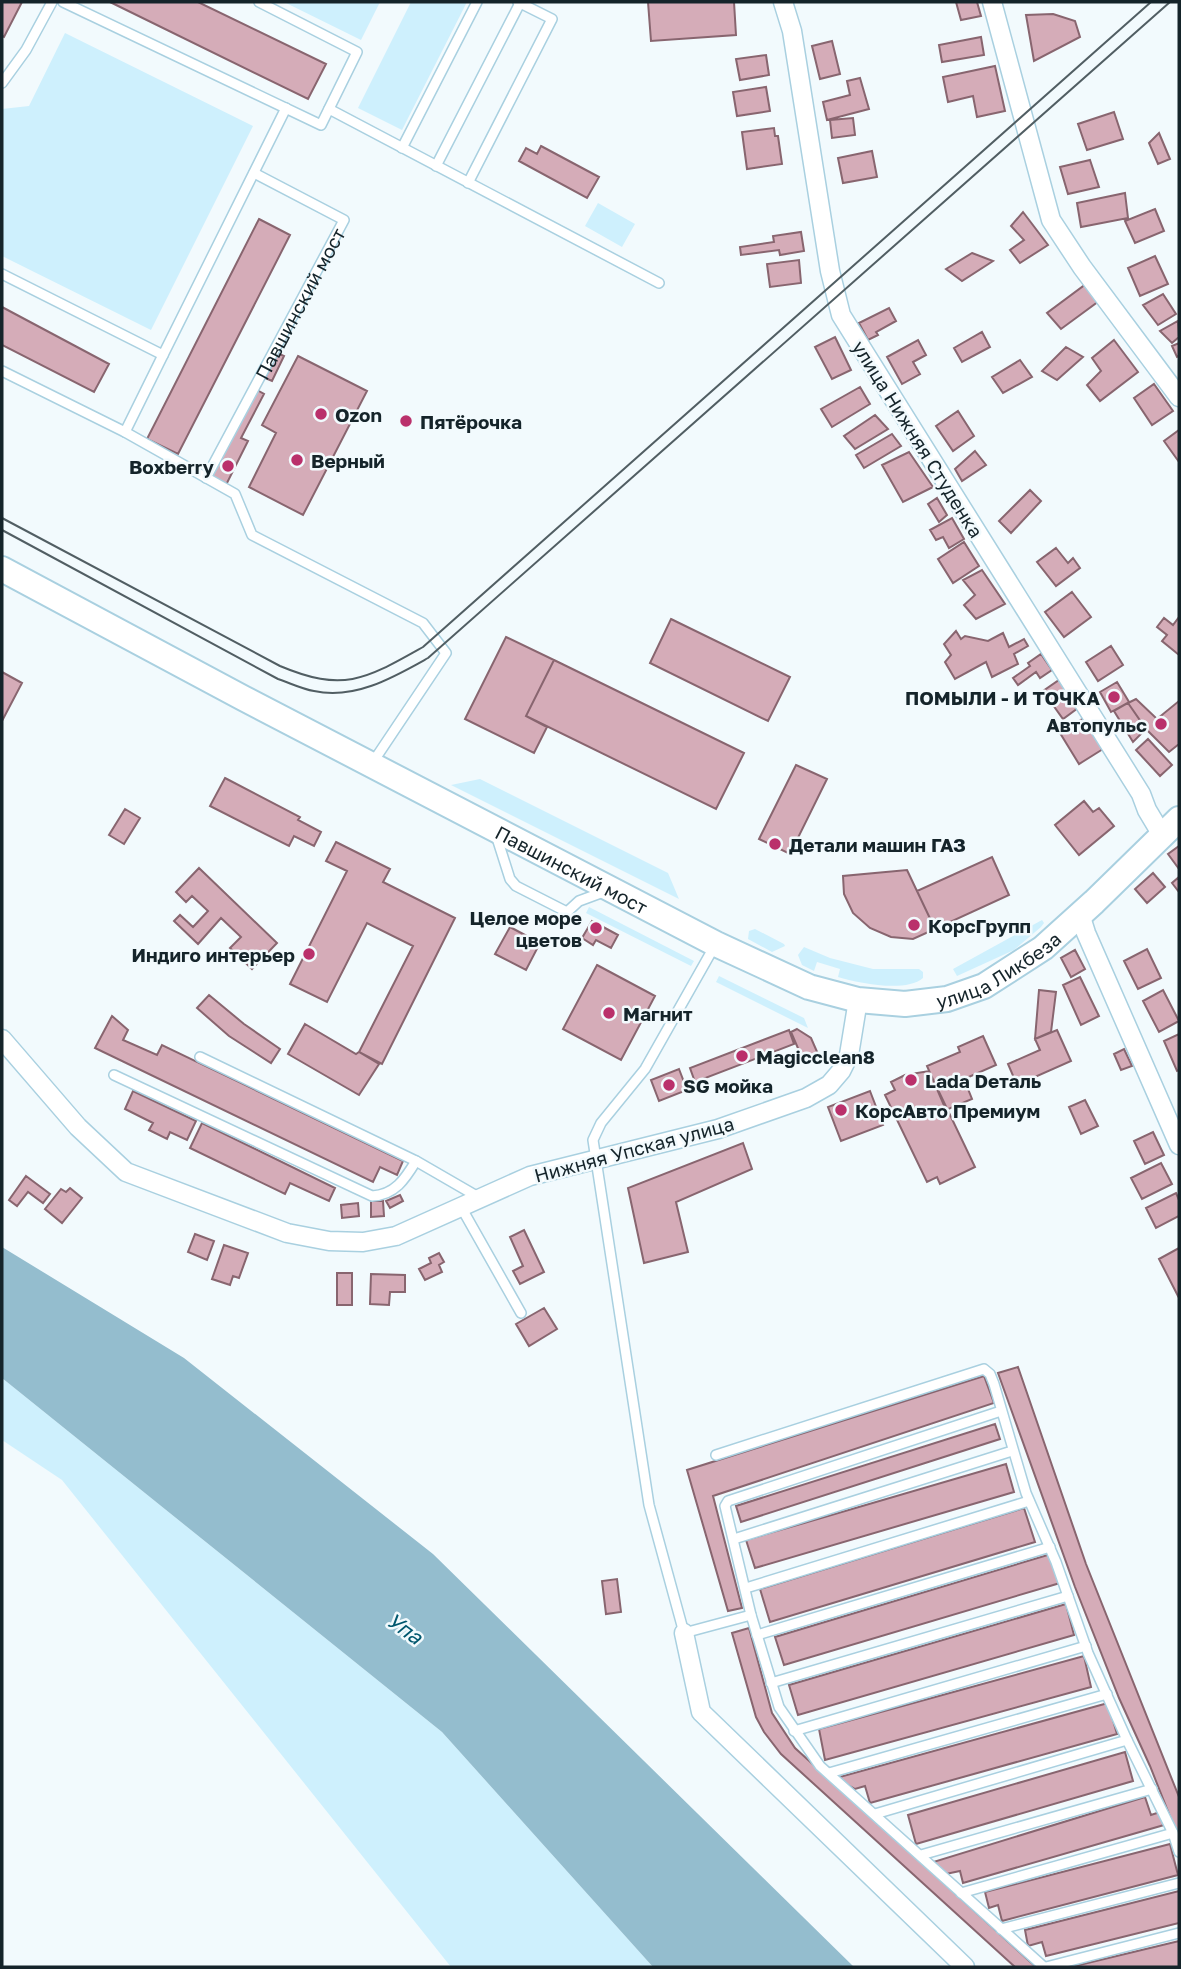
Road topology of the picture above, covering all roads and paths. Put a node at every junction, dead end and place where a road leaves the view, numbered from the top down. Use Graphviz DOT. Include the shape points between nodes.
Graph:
graph roads {
  1 [pos="52,2"];
  2 [pos="63,2"];
  3 [pos="259,2"];
  4 [pos="477,2"];
  5 [pos="519,2"];
  6 [pos="783,2"];
  7 [pos="992,2"];
  8 [pos="2,83"];
  9 [pos="286,108"];
  10 [pos="329,110"];
  11 [pos="402,148"];
  12 [pos="436,166"];
  13 [pos="254,173"];
  14 [pos="468,183"];
  15 [pos="2,274"];
  16 [pos="659,283"];
  17 [pos="163,355"];
  18 [pos="2,371"];
  19 [pos="1179,397"];
  20 [pos="125,432"];
  21 [pos="206,478"];
  22 [pos="2,569"];
  23 [pos="372,764"];
  24 [pos="1171,827"];
  25 [pos="495,830"];
  26 [pos="611,890"];
  27 [pos="1080,914"];
  28 [pos="716,944"];
  29 [pos="774,972"];
  30 [pos="858,1000"];
  31 [pos="2,1039"];
  32 [pos="200,1057"];
  33 [pos="114,1075"];
  34 [pos="1179,1144"];
  35 [pos="595,1159"];
  36 [pos="416,1161"];
  37 [pos="481,1199"];
  38 [pos="461,1208"];
  39 [pos="521,1313"];
  40 [pos="1001,1411"];
  41 [pos="1012,1451"];
  42 [pos="716,1455"];
  43 [pos="1029,1501"];
  44 [pos="734,1539"];
  45 [pos="1051,1547"];
  46 [pos="746,1588"];
  47 [pos="1068,1595"];
  48 [pos="751,1615"];
  49 [pos="684,1633"];
  50 [pos="757,1635"];
  51 [pos="1086,1646"];
  52 [pos="771,1683"];
  53 [pos="1107,1694"];
  54 [pos="794,1731"];
  55 [pos="1127,1740"];
  56 [pos="829,1773"];
  57 [pos="1152,1789"];
  58 [pos="875,1814"];
  59 [pos="1173,1833"];
  60 [pos="1179,1852"];
  61 [pos="921,1855"];
  62 [pos="1179,1883"];
  63 [pos="961,1893"];
  64 [pos="1001,1930"];
  65 [pos="1179,1933"];
  66 [pos="965,1967"];
  67 [pos="1045,1967"];
  1 -- 8 [label="lane"];
  2 -- 9 [label="lane"];
  3 -- 10 [label="lane" via="357,52"];
  4 -- 11 [label="lane"];
  5 -- 12 [label="lane"];
  5 -- 14 [label="lane" via="552,19"];
  6 -- 24 [label="street, улица Нижняя Cтуденкa" via="792,31 841,316 1147,810"];
  7 -- 19 [label="street" via="1051,220"];
  9 -- 10 [label="lane" via="321,125"];
  9 -- 13 [label="lane"];
  10 -- 11 [label="lane"];
  11 -- 12 [label="lane"];
  12 -- 14 [label="lane"];
  13 -- 17 [label="lane"];
  13 -- 21 [label="lane, Павшинский мост" via="344,220"];
  14 -- 16 [label="lane"];
  15 -- 17 [label="lane"];
  17 -- 20 [label="lane"];
  18 -- 20 [label="lane"];
  20 -- 21 [label="lane"];
  21 -- 23 [label="lane" via="235,494 252,535 423,623 446,653"];
  22 -- 23 [label="main road, Павшинский мост"];
  23 -- 25 [label="main road, Павшинский мост"];
  24 -- 27 [label="main road, улица Ликбеза"];
  25 -- 26 [label="main road, Павшинский мост"];
  25 -- 26 [label="lane" via="507,872 516,886 567,912 579,901"];
  26 -- 28 [label="main road, Павшинский мост"];
  27 -- 30 [label="main road, улица Ликбеза" via="1043,948 985,986 947,999 905,1004"];
  27 -- 34 [label="street"];
  28 -- 29 [label="main road, Павшинский мост"];
  28 -- 35 [label="lane" via="645,1069 601,1122 593,1140"];
  29 -- 30 [label="main road, улица Ликбеза"];
  30 -- 35 [label="street, Нижняя Упская улица" via="849,1055 829,1085 806,1098 718,1129"];
  31 -- 38 [label="street, Нижняя Упская улица" via="78,1127 126,1171 276,1229 329,1241 363,1242 396,1236"];
  32 -- 36 [label="lane"];
  33 -- 36 [label="lane" via="372,1196 401,1184"];
  35 -- 37 [label="street, Нижняя Упская улица" via="530,1176"];
  35 -- 49 [label="lane" via="649,1505"];
  36 -- 37 [label="lane"];
  37 -- 38 [label="street, Нижняя Упская улица"];
  38 -- 39 [label="lane"];
  40 -- 41 [label="lane"];
  40 -- 42 [label="lane" via="990,1374 984,1369"];
  40 -- 44 [label="lane" via="728,1501 725,1506"];
  41 -- 43 [label="lane"];
  41 -- 44 [label="lane"];
  43 -- 45 [label="lane"];
  43 -- 46 [label="lane"];
  44 -- 46 [label="lane"];
  45 -- 47 [label="lane"];
  45 -- 50 [label="lane"];
  46 -- 48 [label="lane"];
  47 -- 51 [label="lane"];
  47 -- 52 [label="lane"];
  48 -- 49 [label="lane"];
  48 -- 50 [label="lane"];
  49 -- 66 [label="street" via="701,1713"];
  50 -- 52 [label="lane"];
  51 -- 53 [label="lane"];
  51 -- 54 [label="lane"];
  52 -- 54 [label="lane"];
  53 -- 55 [label="lane"];
  53 -- 56 [label="lane"];
  54 -- 56 [label="lane"];
  55 -- 57 [label="lane"];
  55 -- 58 [label="lane"];
  56 -- 58 [label="lane"];
  57 -- 59 [label="lane"];
  57 -- 61 [label="lane"];
  58 -- 61 [label="lane"];
  59 -- 60 [label="lane"];
  59 -- 63 [label="lane"];
  61 -- 63 [label="lane"];
  62 -- 64 [label="lane"];
  63 -- 64 [label="lane"];
  64 -- 67 [label="lane"];
  65 -- 67 [label="lane"];
}
